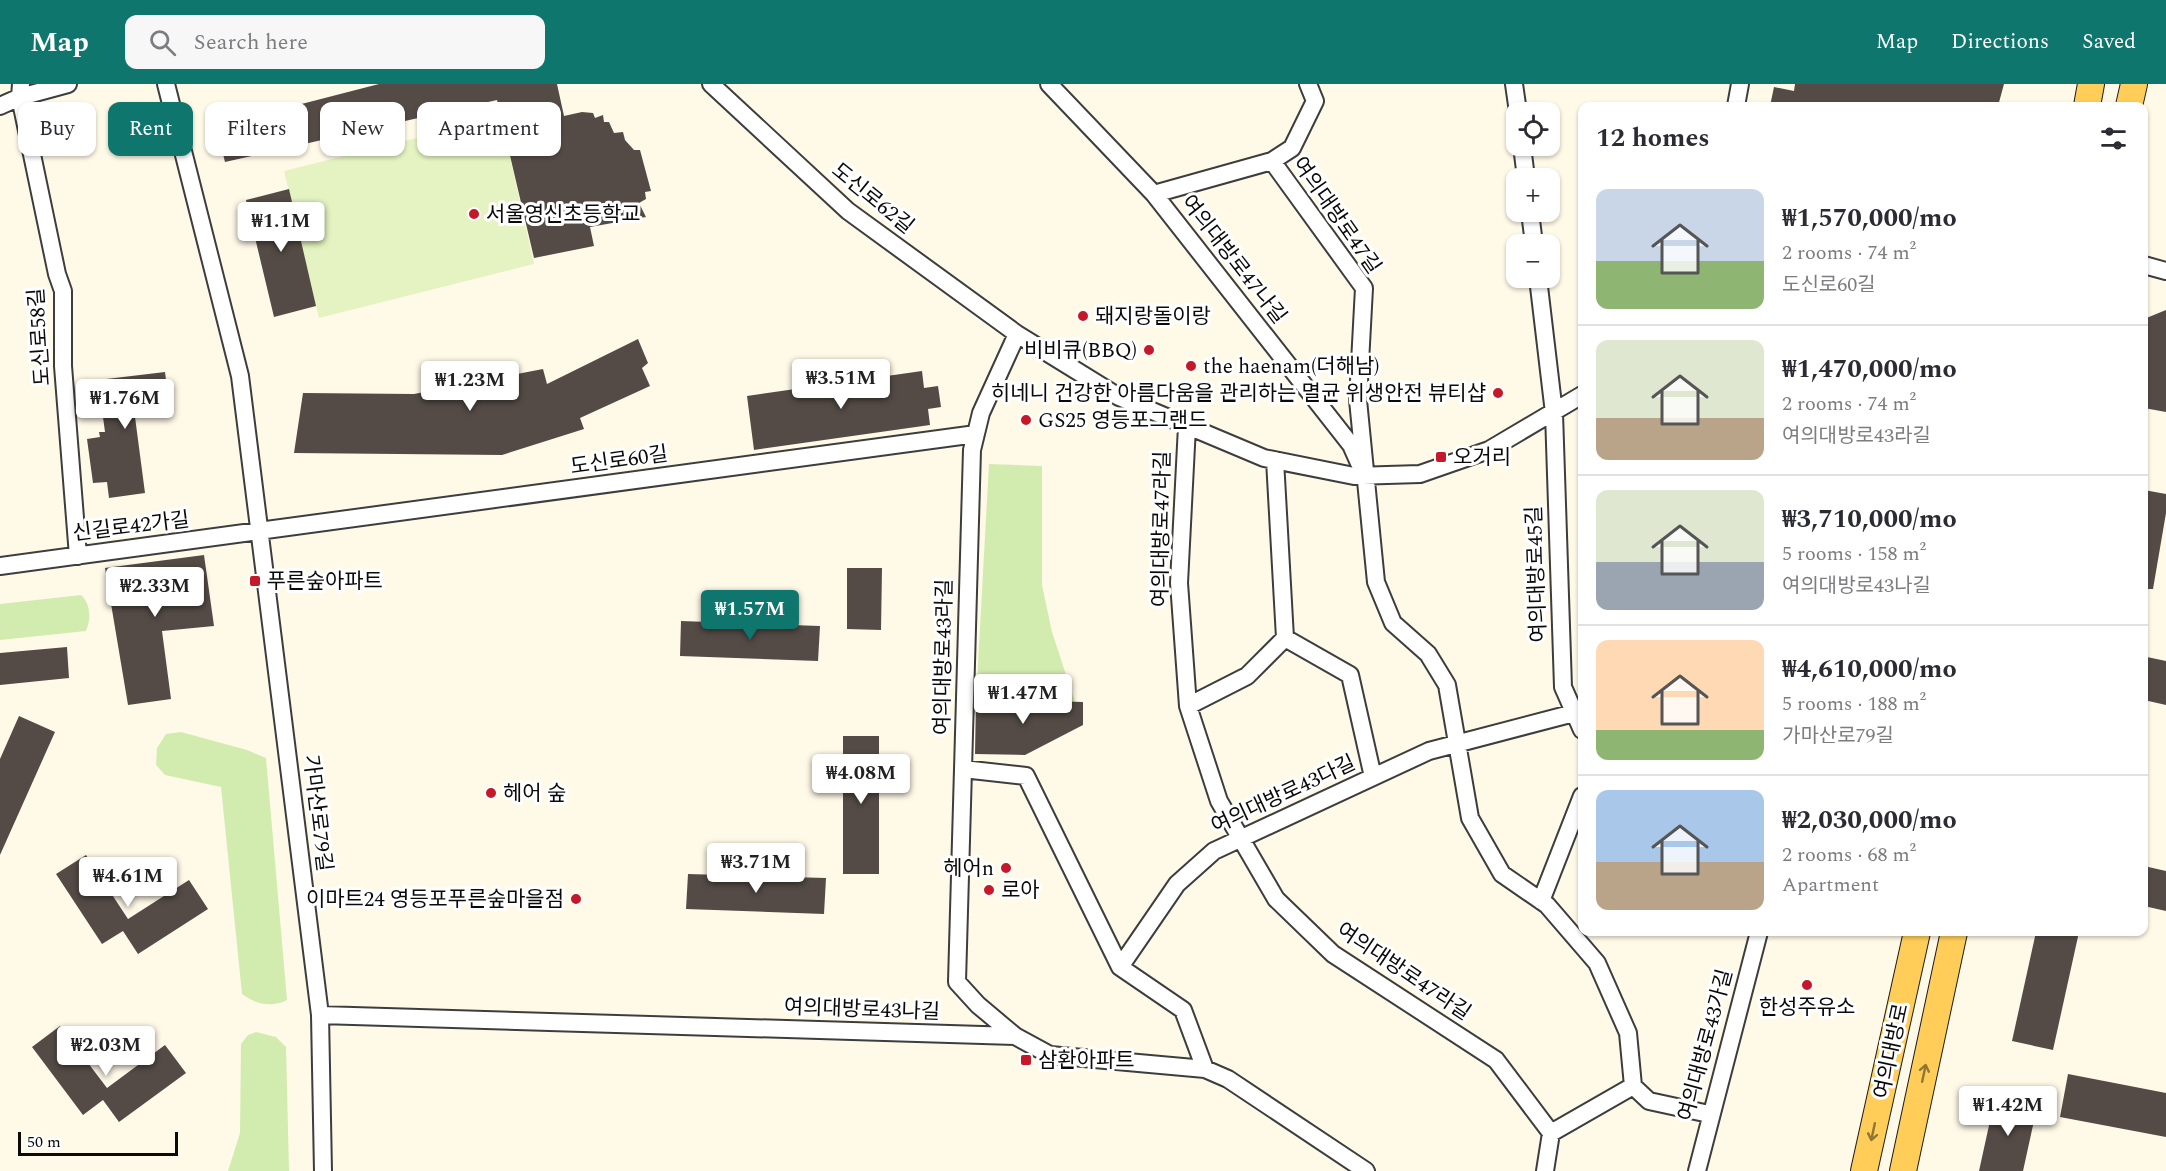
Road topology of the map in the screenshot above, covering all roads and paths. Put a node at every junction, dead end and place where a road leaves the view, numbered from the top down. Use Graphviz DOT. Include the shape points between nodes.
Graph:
graph roads {
  1 [pos="68,84"];
  2 [pos="166,84"];
  3 [pos="711,84"];
  4 [pos="1308,84"];
  5 [pos="1514,84"];
  6 [pos="1740,84"];
  7 [pos="2091,84"];
  8 [pos="2134,84"];
  9 [pos="1052,85"];
  10 [pos="20,90"];
  11 [pos="1517,102"];
  12 [pos="1737,102"];
  13 [pos="2088,102"];
  14 [pos="2130,102"];
  15 [pos="0,106"];
  16 [pos="1272,161"];
  17 [pos="1154,194"];
  18 [pos="2148,266"];
  19 [pos="2166,271"];
  20 [pos="1539,288"];
  21 [pos="1017,334"];
  22 [pos="1578,398"];
  23 [pos="1554,413"];
  24 [pos="1187,426"];
  25 [pos="976,434"];
  26 [pos="1275,460"];
  27 [pos="1365,475"];
  28 [pos="264,532"];
  29 [pos="78,556"];
  30 [pos="0,566"];
  31 [pos="1285,638"];
  32 [pos="1188,706"];
  33 [pos="1575,713"];
  34 [pos="1578,720"];
  35 [pos="1457,742"];
  36 [pos="963,769"];
  37 [pos="1374,777"];
  38 [pos="1578,806"];
  39 [pos="1241,839"];
  40 [pos="1541,901"];
  41 [pos="1758,936"];
  42 [pos="1916,936"];
  43 [pos="1953,936"];
  44 [pos="1120,967"];
  45 [pos="320,1015"];
  46 [pos="1015,1036"];
  47 [pos="1205,1069"];
  48 [pos="1633,1086"];
  49 [pos="1709,1114"];
  50 [pos="1551,1133"];
  51 [pos="323,1171"];
  52 [pos="1366,1171"];
  53 [pos="1545,1171"];
  54 [pos="1696,1171"];
  55 [pos="1864,1171"];
  56 [pos="1903,1171"];
  1 -- 10 [label="street"];
  2 -- 28 [label="street" via="240,376"];
  3 -- 21 [label="street, 도신로62길" via="848,211"];
  4 -- 16 [label="street" via="1315,101 1292,148"];
  5 -- 11 [label="street"];
  6 -- 12 [label="street"];
  7 -- 13 [label="main road"];
  8 -- 14 [label="main road"];
  9 -- 17 [label="street, 여의대방로47나길"];
  10 -- 15 [label="street"];
  10 -- 29 [label="street, 도신로58길" via="63,291 63,366"];
  16 -- 17 [label="street"];
  16 -- 27 [label="street, 여의대방로47길" via="1364,288 1358,400"];
  17 -- 27 [label="street, 여의대방로47나길" via="1351,445"];
  18 -- 19 [label="street"];
  20 -- 23 [label="street, 여의대방로45길"];
  21 -- 24 [label="street" via="1119,397"];
  21 -- 25 [label="street, 여의대방로43라길" via="981,413"];
  22 -- 23 [label="street"];
  23 -- 27 [label="street" via="1489,450 1420,474"];
  23 -- 33 [label="street, 여의대방로45길" via="1563,687"];
  24 -- 26 [label="street"];
  24 -- 32 [label="street, 여의대방로47라길" via="1179,583"];
  25 -- 28 [label="street, 도신로60길"];
  25 -- 36 [label="street, 여의대방로43라길" via="972,450"];
  26 -- 27 [label="street"];
  26 -- 31 [label="street"];
  27 -- 35 [label="street, 여의대방로47길" via="1376,582 1393,623 1428,654 1447,685"];
  28 -- 29 [label="street, 신길로42가길"];
  28 -- 45 [label="street, 가마산로79길"];
  29 -- 30 [label="street, 신길로42가길"];
  31 -- 32 [label="street" via="1247,676"];
  31 -- 37 [label="street, 여의대방로43다길" via="1350,675"];
  32 -- 39 [label="street, 여의대방로47라길" via="1219,801"];
  33 -- 34 [label="street, 여의대방로45길"];
  33 -- 35 [label="street, 여의대방로43다길"];
  35 -- 37 [label="street, 여의대방로43다길"];
  35 -- 40 [label="street, 여의대방로47길" via="1470,818 1502,874"];
  36 -- 44 [label="street" via="1026,776"];
  36 -- 46 [label="street, 여의대방로43라길" via="957,982"];
  37 -- 39 [label="street, 여의대방로43다길"];
  38 -- 40 [label="street"];
  39 -- 44 [label="street, 여의대방로43다길" via="1214,851 1177,884"];
  39 -- 50 [label="street, 여의대방로47라길" via="1276,899 1333,954 1496,1060"];
  40 -- 48 [label="street, 여의대방로47길" via="1597,963 1628,1033"];
  41 -- 49 [label="street, 여의대방로43가길"];
  42 -- 55 [label="main road, 여의대방로, one-way"];
  56 -- 43 [label="main road, 여의대방로, one-way"];
  44 -- 47 [label="street" via="1183,1010"];
  45 -- 46 [label="street, 여의대방로43나길"];
  45 -- 51 [label="street, 가마산로79길"];
  46 -- 47 [label="street, 여의대방로43나길" via="1050,1055"];
  47 -- 52 [label="street, 여의대방로43나길" via="1228,1078"];
  48 -- 49 [label="street" via="1649,1101"];
  48 -- 50 [label="street"];
  49 -- 54 [label="street, 여의대방로43가길"];
  50 -- 53 [label="street"];
}
